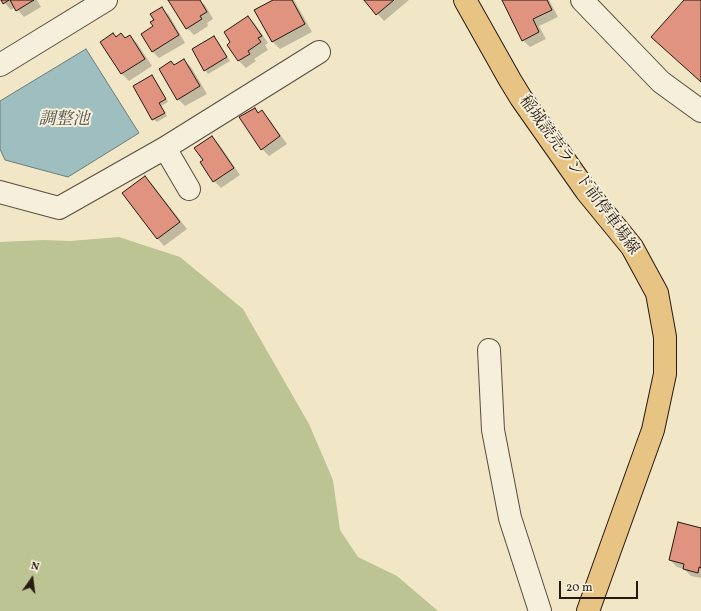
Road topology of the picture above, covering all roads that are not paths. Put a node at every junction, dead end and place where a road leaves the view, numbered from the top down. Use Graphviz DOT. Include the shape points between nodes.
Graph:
graph roads {
  1 [pos="106,0"];
  2 [pos="465,0"];
  3 [pos="582,0"];
  4 [pos="320,52"];
  5 [pos="0,65"];
  6 [pos="701,112"];
  7 [pos="165,148"];
  8 [pos="189,189"];
  9 [pos="0,192"];
  10 [pos="489,350"];
  11 [pos="540,611"];
  12 [pos="588,611"];
  1 -- 5 [label="street"];
  2 -- 12 [label="main road, 稲城読売ランド前停車場線" via="521,98 587,192 632,247 657,293 665,337 665,374 653,430"];
  3 -- 6 [label="street" via="660,82"];
  4 -- 7 [label="street"];
  7 -- 8 [label="street"];
  7 -- 9 [label="street" via="59,208"];
  10 -- 11 [label="street" via="493,430 510,518"];
}
